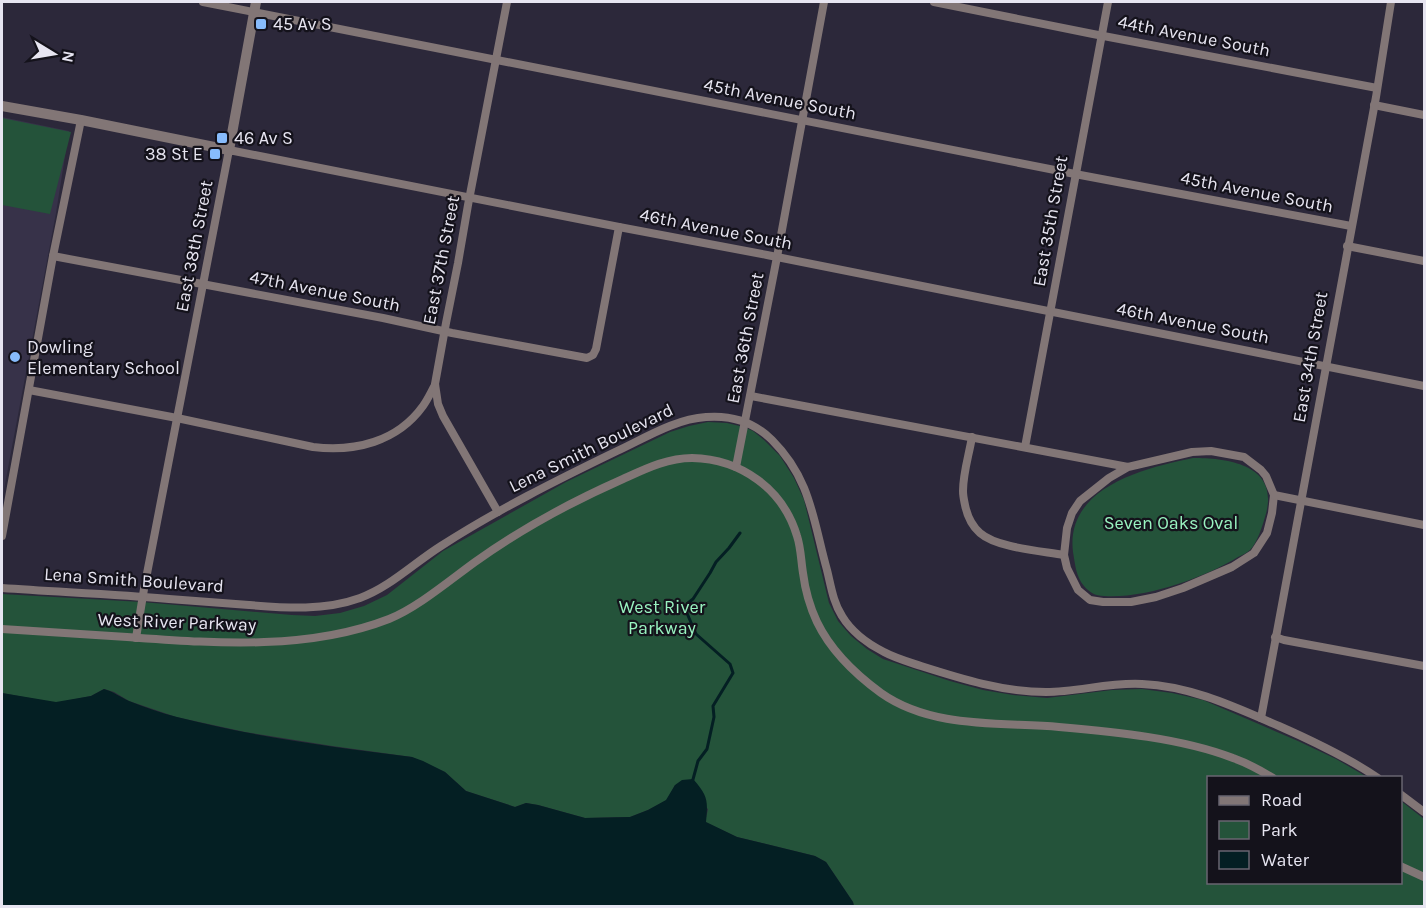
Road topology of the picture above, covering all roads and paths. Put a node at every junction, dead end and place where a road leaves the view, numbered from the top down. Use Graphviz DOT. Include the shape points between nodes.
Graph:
graph roads {
  1 [pos="203,2"];
  2 [pos="507,2"];
  3 [pos="824,2"];
  4 [pos="934,2"];
  5 [pos="1108,2"];
  6 [pos="1391,2"];
  7 [pos="255,6"];
  8 [pos="1102,36"];
  9 [pos="496,59"];
  10 [pos="1377,88"];
  11 [pos="1374,105"];
  12 [pos="2,106"];
  13 [pos="1425,115"];
  14 [pos="81,120"];
  15 [pos="802,120"];
  16 [pos="229,150"];
  17 [pos="1075,174"];
  18 [pos="469,197"];
  19 [pos="1351,226"];
  20 [pos="619,227"];
  21 [pos="1347,246"];
  22 [pos="53,255"];
  23 [pos="777,257"];
  24 [pos="1425,261"];
  25 [pos="203,284"];
  26 [pos="1051,311"];
  27 [pos="444,332"];
  28 [pos="1325,367"];
  29 [pos="435,384"];
  30 [pos="1425,386"];
  31 [pos="29,390"];
  32 [pos="751,396"];
  33 [pos="177,418"];
  34 [pos="746,421"];
  35 [pos="972,437"];
  36 [pos="1025,447"];
  37 [pos="736,467"];
  38 [pos="1128,467"];
  39 [pos="1274,495"];
  40 [pos="1301,501"];
  41 [pos="498,512"];
  42 [pos="1425,525"];
  43 [pos="2,536"];
  44 [pos="1064,555"];
  45 [pos="2,588"];
  46 [pos="143,597"];
  47 [pos="2,629"];
  48 [pos="1275,637"];
  49 [pos="136,638"];
  50 [pos="1425,666"];
  51 [pos="1261,718"];
  52 [pos="1271,776"];
  53 [pos="1376,776"];
  54 [pos="1402,795"];
  55 [pos="1425,812"];
  56 [pos="1402,866"];
  57 [pos="1425,877"];
  1 -- 7 [label="street, 45th Avenue South"];
  2 -- 9 [label="street, East 37th Street"];
  3 -- 15 [label="street, East 36th Street"];
  4 -- 8 [label="street, 44th Avenue South"];
  5 -- 8 [label="street, East 35th Street"];
  6 -- 10 [label="street, East 34th Street"];
  7 -- 9 [label="street, 45th Avenue South"];
  7 -- 16 [label="street, East 38th Street"];
  8 -- 10 [label="street, 44th Avenue South"];
  8 -- 17 [label="street, East 35th Street"];
  9 -- 15 [label="street, 45th Avenue South"];
  9 -- 18 [label="street, East 37th Street"];
  10 -- 11 [label="street, East 34th Street"];
  11 -- 13 [label="street"];
  11 -- 19 [label="street, East 34th Street"];
  12 -- 14 [label="street, 46th Avenue South"];
  14 -- 16 [label="street, 46th Avenue South"];
  14 -- 22 [label="street"];
  15 -- 17 [label="street, 45th Avenue South"];
  15 -- 23 [label="street, East 36th Street"];
  16 -- 18 [label="street, 46th Avenue South"];
  16 -- 25 [label="street, East 38th Street"];
  17 -- 19 [label="street, 45th Avenue South"];
  17 -- 26 [label="street, East 35th Street"];
  18 -- 20 [label="street, 46th Avenue South"];
  18 -- 27 [label="street, East 37th Street"];
  19 -- 21 [label="street, East 34th Street"];
  20 -- 23 [label="street, 46th Avenue South"];
  20 -- 27 [label="street, 47th Avenue South" via="593,355 587,358"];
  21 -- 24 [label="street"];
  21 -- 28 [label="street, East 34th Street"];
  22 -- 25 [label="street, 47th Avenue South"];
  22 -- 31 [label="street"];
  23 -- 26 [label="street, 46th Avenue South"];
  23 -- 32 [label="street, East 36th Street"];
  25 -- 27 [label="street, 47th Avenue South"];
  25 -- 33 [label="street, East 38th Street"];
  26 -- 28 [label="street, 46th Avenue South"];
  26 -- 36 [label="street, East 35th Street"];
  27 -- 29 [label="street, East 37th Street"];
  28 -- 30 [label="street, 46th Avenue South"];
  28 -- 40 [label="street, East 34th Street"];
  29 -- 33 [label="street" via="410,421 375,442 355,447 313,447"];
  29 -- 41 [label="street, East 37th Street" via="443,416"];
  31 -- 33 [label="street"];
  31 -- 43 [label="street"];
  32 -- 34 [label="street, East 36th Street"];
  32 -- 35 [label="street"];
  33 -- 46 [label="street, East 38th Street"];
  34 -- 37 [label="street, East 36th Street"];
  34 -- 41 [label="street, Lena Smith Boulevard" via="708,417 668,427"];
  34 -- 51 [label="street, Lena Smith Boulevard" via="768,435 799,475 809,498 834,601 843,618 855,632 885,653 952,676 1014,689 1047,692 1112,684 1173,688 1204,695"];
  35 -- 36 [label="street"];
  35 -- 44 [label="street" via="962,495 972,524 980,534 993,540"];
  36 -- 38 [label="street"];
  37 -- 49 [label="street, West River Parkway" via="698,458 663,462 638,472 551,514 395,616 364,628 330,636 262,642"];
  37 -- 52 [label="street, West River Parkway" via="762,483 789,517 797,536 808,597 840,657 888,698 927,715 954,720 1061,727 1157,739 1233,758"];
  38 -- 39 [label="street" via="1192,452 1230,454 1261,470"];
  38 -- 44 [label="street" via="1080,501 1067,528"];
  39 -- 40 [label="street"];
  39 -- 44 [label="street" via="1267,533 1254,553 1209,578 1156,597 1131,602 1090,600 1078,590"];
  40 -- 42 [label="street"];
  40 -- 48 [label="street, East 34th Street"];
  41 -- 46 [label="street, Lena Smith Boulevard" via="381,588 338,604 293,609"];
  45 -- 46 [label="street, Lena Smith Boulevard"];
  46 -- 49 [label="street, East 38th Street"];
  47 -- 49 [label="street, West River Parkway"];
  48 -- 50 [label="street"];
  48 -- 51 [label="street, East 34th Street"];
  51 -- 53 [label="street, Lena Smith Boulevard"];
  54 -- 55 [label="street"];
  56 -- 57 [label="street"];
}
